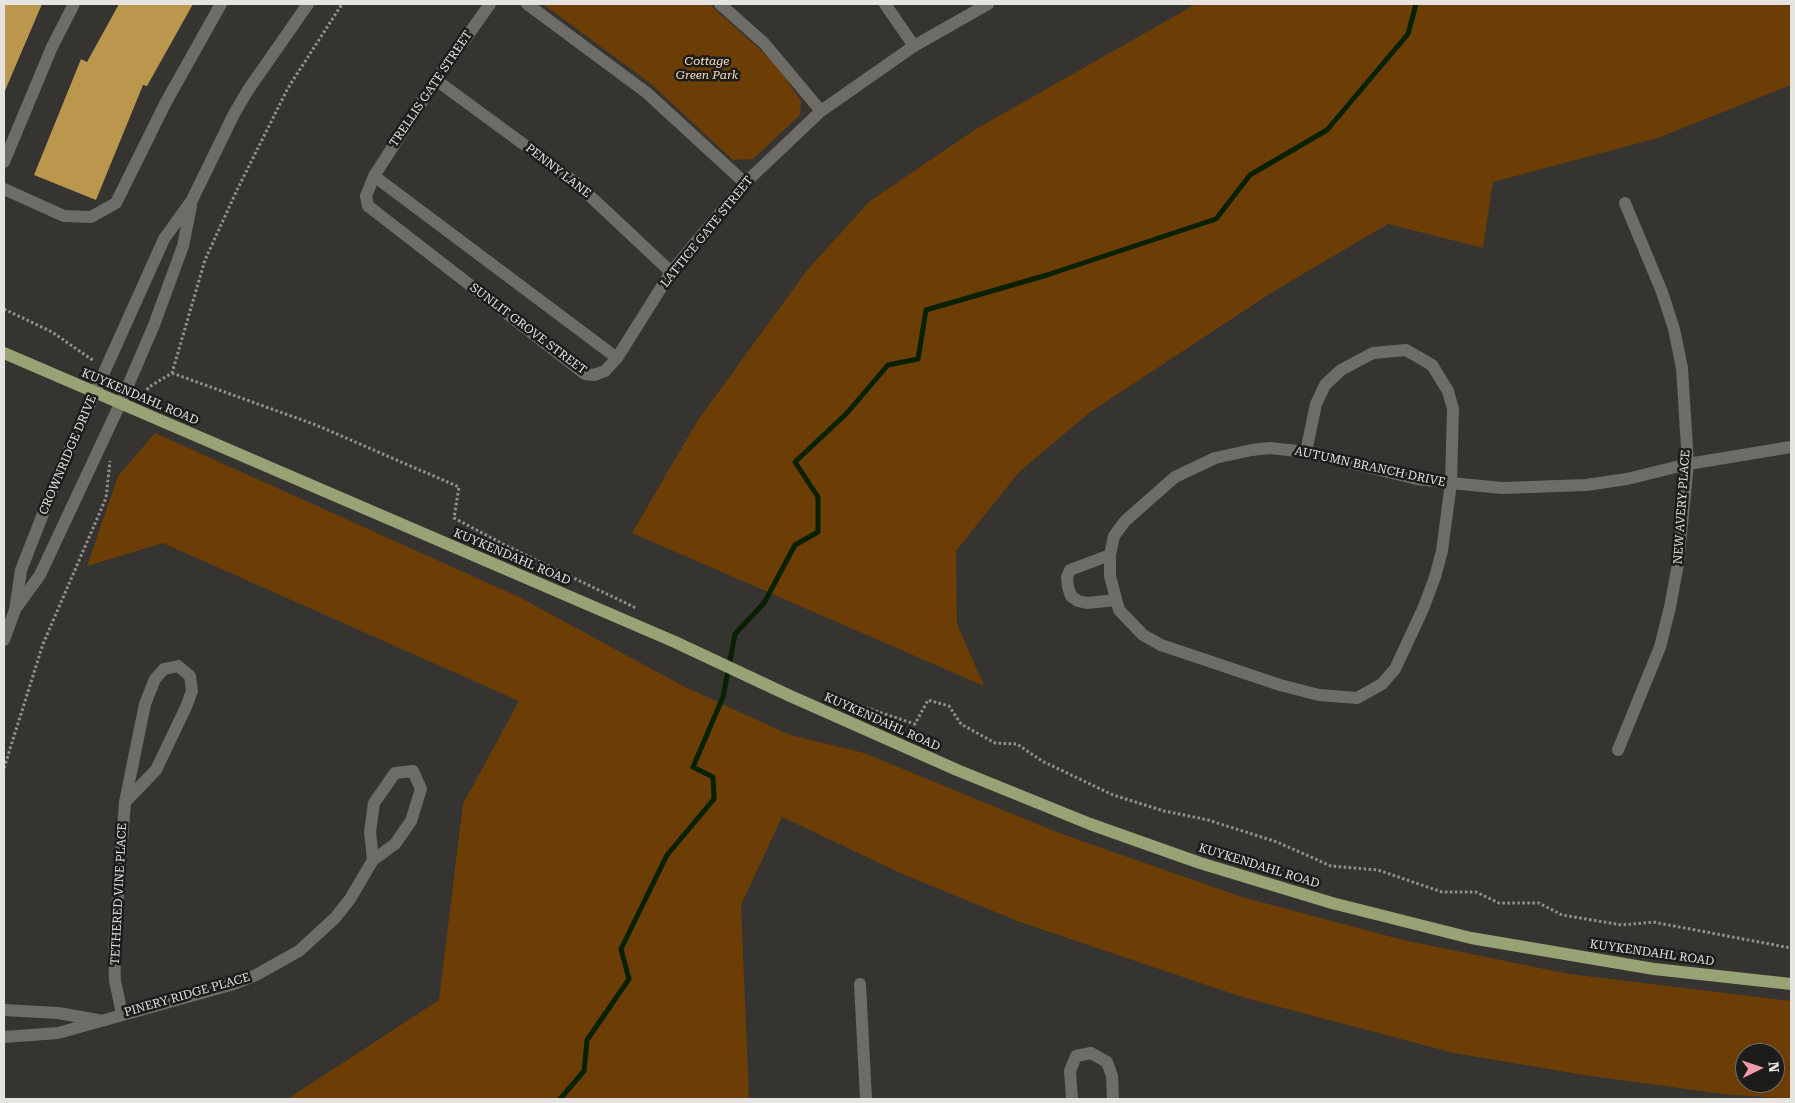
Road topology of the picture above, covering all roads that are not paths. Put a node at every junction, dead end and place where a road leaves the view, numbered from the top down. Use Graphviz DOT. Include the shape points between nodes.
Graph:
graph roads {
  1 [pos="74,4"];
  2 [pos="221,4"];
  3 [pos="308,4"];
  4 [pos="490,4"];
  5 [pos="527,4"];
  6 [pos="720,4"];
  7 [pos="885,4"];
  8 [pos="988,4"];
  9 [pos="914,46"];
  10 [pos="436,80"];
  11 [pos="822,111"];
  12 [pos="4,162"];
  13 [pos="374,176"];
  14 [pos="745,183"];
  15 [pos="4,189"];
  16 [pos="192,200"];
  17 [pos="1625,204"];
  18 [pos="671,272"];
  19 [pos="4,353"];
  20 [pos="617,358"];
  21 [pos="94,393"];
  22 [pos="120,404"];
  23 [pos="1791,447"];
  24 [pos="1306,452"];
  25 [pos="1688,464"];
  26 [pos="1451,483"];
  27 [pos="1110,555"];
  28 [pos="1116,600"];
  29 [pos="15,610"];
  30 [pos="4,640"];
  31 [pos="1618,750"];
  32 [pos="125,802"];
  33 [pos="372,860"];
  34 [pos="860,984"];
  35 [pos="1791,984"];
  36 [pos="4,1010"];
  37 [pos="122,1014"];
  38 [pos="101,1020"];
  39 [pos="4,1037"];
  40 [pos="866,1099"];
  41 [pos="1072,1099"];
  42 [pos="1113,1099"];
  1 -- 12 [label="street" via="52,47"];
  2 -- 15 [label="street" via="166,102 116,203 90,217 64,216"];
  3 -- 16 [label="street, CROWNRIDGE DRIVE" via="234,114"];
  4 -- 10 [label="street, TRELLIS GATE STREET"];
  5 -- 14 [label="street" via="647,93"];
  6 -- 11 [label="street" via="764,42"];
  7 -- 9 [label="street"];
  8 -- 9 [label="street, LATTICE GATE STREET"];
  9 -- 11 [label="street, LATTICE GATE STREET"];
  10 -- 13 [label="street, TRELLIS GATE STREET"];
  10 -- 18 [label="street, PENNY LANE" via="575,182"];
  11 -- 14 [label="street, LATTICE GATE STREET"];
  13 -- 20 [label="street"];
  13 -- 20 [label="street, SUNLIT GROVE STREET" via="366,196 368,206 586,374 605,371"];
  14 -- 18 [label="street, LATTICE GATE STREET"];
  16 -- 21 [label="street, CROWNRIDGE DRIVE" via="164,239"];
  16 -- 22 [label="street, CROWNRIDGE DRIVE" via="183,246"];
  17 -- 25 [label="street, NEW AVERY PLACE" via="1662,292 1674,330 1682,368"];
  18 -- 20 [label="street, LATTICE GATE STREET"];
  19 -- 21 [label="main road, KUYKENDAHL ROAD"];
  21 -- 22 [label="main road, KUYKENDAHL ROAD"];
  21 -- 29 [label="street, CROWNRIDGE DRIVE" via="21,570"];
  22 -- 29 [label="street, CROWNRIDGE DRIVE" via="40,575"];
  22 -- 35 [label="main road, KUYKENDAHL ROAD" via="675,642 957,770 1090,824 1200,863 1332,903 1491,941 1654,969"];
  23 -- 25 [label="street, AUTUMN BRANCH DRIVE"];
  24 -- 26 [label="street, AUTUMN BRANCH DRIVE" via="1397,475"];
  24 -- 26 [label="street" via="1316,404 1325,385 1341,370 1373,353 1406,350 1432,365 1448,391 1453,409"];
  24 -- 27 [label="street, AUTUMN BRANCH DRIVE" via="1270,448 1252,450 1215,458 1175,477 1125,521 1114,536"];
  25 -- 26 [label="street, AUTUMN BRANCH DRIVE" via="1586,485 1502,488"];
  25 -- 31 [label="street, NEW AVERY PLACE" via="1678,564 1670,607 1660,647"];
  26 -- 28 [label="street, AUTUMN BRANCH DRIVE" via="1442,551 1423,609 1395,669 1382,684 1357,698 1319,695 1238,673 1178,651 1143,635 1118,610"];
  27 -- 28 [label="street, AUTUMN BRANCH DRIVE" via="1110,576"];
  27 -- 28 [label="street" via="1070,570 1068,587 1071,596 1078,601"];
  29 -- 30 [label="street, CROWNRIDGE DRIVE"];
  32 -- 32 [label="street, TETHERED VINE PLACE" via="156,770 186,707 192,691 190,676 178,666 164,669 155,679 145,704"];
  32 -- 37 [label="street, TETHERED VINE PLACE" via="114,948 115,981"];
  33 -- 33 [label="street, PINERY RIDGE PLACE" via="395,844 411,821 421,789 413,771 395,773 374,804 370,832"];
  33 -- 37 [label="street, PINERY RIDGE PLACE" via="335,918 318,936 279,963 234,984"];
  34 -- 40 [label="street"];
  36 -- 38 [label="street, PINERY RIDGE PLACE" via="58,1013"];
  37 -- 38 [label="street, PINERY RIDGE PLACE"];
  38 -- 39 [label="street, PINERY RIDGE PLACE" via="58,1034"];
  41 -- 42 [label="street" via="1070,1071 1076,1056 1092,1053 1107,1062 1112,1076"];
}
